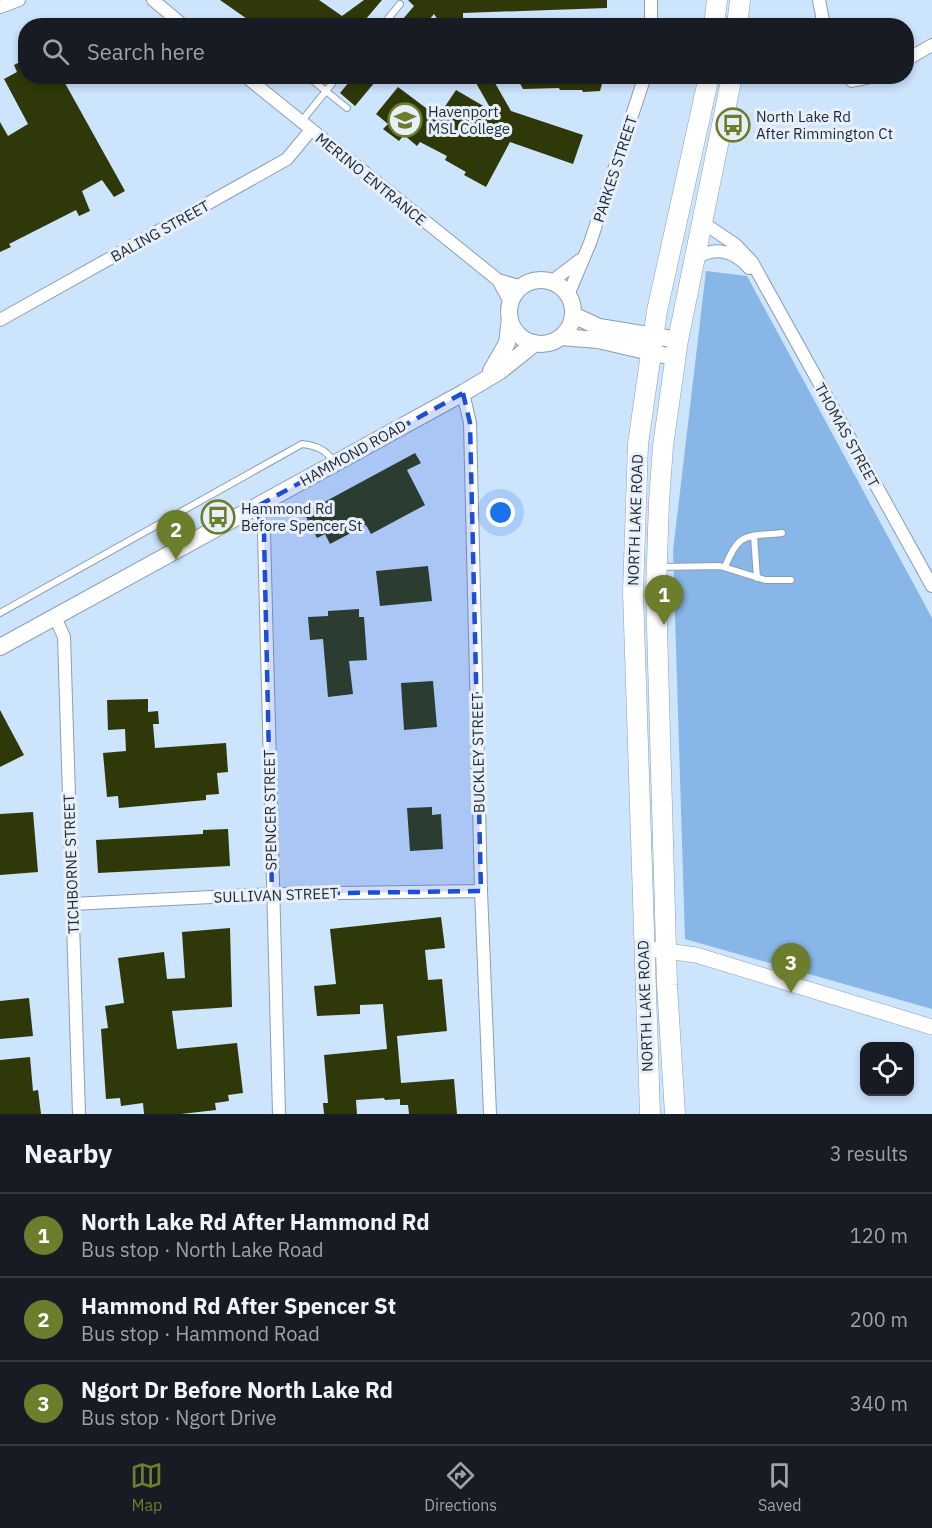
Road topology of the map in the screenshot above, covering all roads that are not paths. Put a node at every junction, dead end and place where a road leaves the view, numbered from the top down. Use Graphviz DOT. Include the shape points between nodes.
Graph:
graph roads {
  1 [pos="19,0"];
  2 [pos="153,0"];
  3 [pos="651,0"];
  4 [pos="717,0"];
  5 [pos="740,0"];
  6 [pos="819,0"];
  7 [pos="400,4"];
  8 [pos="0,7"];
  9 [pos="174,18"];
  10 [pos="389,18"];
  11 [pos="651,18"];
  12 [pos="715,18"];
  13 [pos="738,18"];
  14 [pos="822,18"];
  15 [pos="932,45"];
  16 [pos="914,55"];
  17 [pos="255,84"];
  18 [pos="317,84"];
  19 [pos="332,84"];
  20 [pos="642,84"];
  21 [pos="707,84"];
  22 [pos="730,84"];
  23 [pos="326,91"];
  24 [pos="347,108"];
  25 [pos="300,122"];
  26 [pos="310,131"];
  27 [pos="702,222"];
  28 [pos="581,259"];
  29 [pos="695,259"];
  30 [pos="498,280"];
  31 [pos="551,282"];
  32 [pos="761,283"];
  33 [pos="522,287"];
  34 [pos="568,294"];
  35 [pos="510,311"];
  36 [pos="573,315"];
  37 [pos="0,320"];
  38 [pos="561,337"];
  39 [pos="535,343"];
  40 [pos="652,344"];
  41 [pos="677,349"];
  42 [pos="484,379"];
  43 [pos="463,393"];
  44 [pos="335,463"];
  45 [pos="256,507"];
  46 [pos="782,533"];
  47 [pos="754,536"];
  48 [pos="657,567"];
  49 [pos="725,567"];
  50 [pos="927,567"];
  51 [pos="757,578"];
  52 [pos="791,580"];
  53 [pos="932,586"];
  54 [pos="0,613"];
  55 [pos="55,617"];
  56 [pos="0,647"];
  57 [pos="481,891"];
  58 [pos="272,894"];
  59 [pos="72,904"];
  60 [pos="643,948"];
  61 [pos="666,950"];
  62 [pos="932,1027"];
  63 [pos="79,1114"];
  64 [pos="279,1114"];
  65 [pos="490,1114"];
  66 [pos="650,1114"];
  67 [pos="675,1114"];
  1 -- 8 [label="street"];
  2 -- 9 [label="street"];
  3 -- 11 [label="street"];
  4 -- 12 [label="main road"];
  5 -- 13 [label="main road"];
  6 -- 14 [label="street"];
  7 -- 10 [label="lane"];
  15 -- 16 [label="street"];
  17 -- 25 [label="street, MERINO ENTRANCE"];
  18 -- 23 [label="lane"];
  19 -- 23 [label="lane"];
  20 -- 28 [label="street, PARKES STREET" via="603,208"];
  21 -- 40 [label="main road, NORTH LAKE ROAD"];
  22 -- 27 [label="main road, NORTH LAKE ROAD"];
  23 -- 24 [label="lane"];
  23 -- 25 [label="lane"];
  25 -- 26 [label="street, MERINO ENTRANCE"];
  26 -- 30 [label="street, MERINO ENTRANCE"];
  26 -- 37 [label="street, BALING STREET" via="287,159"];
  27 -- 29 [label="main road, NORTH LAKE ROAD"];
  27 -- 32 [label="street, THOMAS STREET" via="736,245 752,262"];
  28 -- 31 [label="street, PARKES STREET"];
  28 -- 34 [label="street, PARKES STREET"];
  29 -- 32 [label="street, THOMAS STREET" via="704,252 725,251 746,264"];
  29 -- 41 [label="main road, NORTH LAKE ROAD"];
  30 -- 33 [label="street, MERINO ENTRANCE"];
  30 -- 35 [label="street, MERINO ENTRANCE"];
  31 -- 33 [label="main road" via="531,282"];
  31 -- 34 [label="main road"];
  32 -- 50 [label="street, THOMAS STREET"];
  33 -- 35 [label="main road"];
  34 -- 36 [label="main road"];
  35 -- 39 [label="main road" via="519,334"];
  35 -- 42 [label="main road, HAMMOND ROAD" via="502,357"];
  36 -- 38 [label="main road"];
  36 -- 40 [label="main road"];
  38 -- 39 [label="main road" via="549,343"];
  38 -- 40 [label="main road"];
  39 -- 42 [label="main road, HAMMOND ROAD"];
  40 -- 41 [label="main road"];
  40 -- 60 [label="main road, NORTH LAKE ROAD" via="638,444 633,561"];
  41 -- 48 [label="main road, NORTH LAKE ROAD" via="663,446"];
  42 -- 43 [label="main road, HAMMOND ROAD"];
  43 -- 44 [label="main road, HAMMOND ROAD"];
  43 -- 57 [label="street, BUCKLEY STREET" via="470,423"];
  44 -- 45 [label="main road, HAMMOND ROAD"];
  44 -- 54 [label="lane" via="315,445 302,444"];
  45 -- 55 [label="main road, HAMMOND ROAD"];
  45 -- 58 [label="street, SPENCER STREET" via="264,533"];
  46 -- 47 [label="lane"];
  47 -- 49 [label="lane" via="734,546"];
  47 -- 51 [label="lane"];
  48 -- 49 [label="lane"];
  48 -- 61 [label="main road, NORTH LAKE ROAD"];
  49 -- 51 [label="lane"];
  50 -- 53 [label="street, THOMAS STREET"];
  51 -- 52 [label="lane"];
  55 -- 56 [label="main road, HAMMOND ROAD"];
  55 -- 59 [label="street, TICHBORNE STREET" via="64,637"];
  57 -- 58 [label="street, SULLIVAN STREET"];
  57 -- 65 [label="street, BUCKLEY STREET"];
  58 -- 59 [label="street, SULLIVAN STREET"];
  58 -- 64 [label="street, SPENCER STREET"];
  59 -- 63 [label="street, TICHBORNE STREET"];
  60 -- 61 [label="street"];
  60 -- 66 [label="main road, NORTH LAKE ROAD"];
  61 -- 62 [label="street" via="719,961"];
  61 -- 67 [label="main road, NORTH LAKE ROAD"];
}
